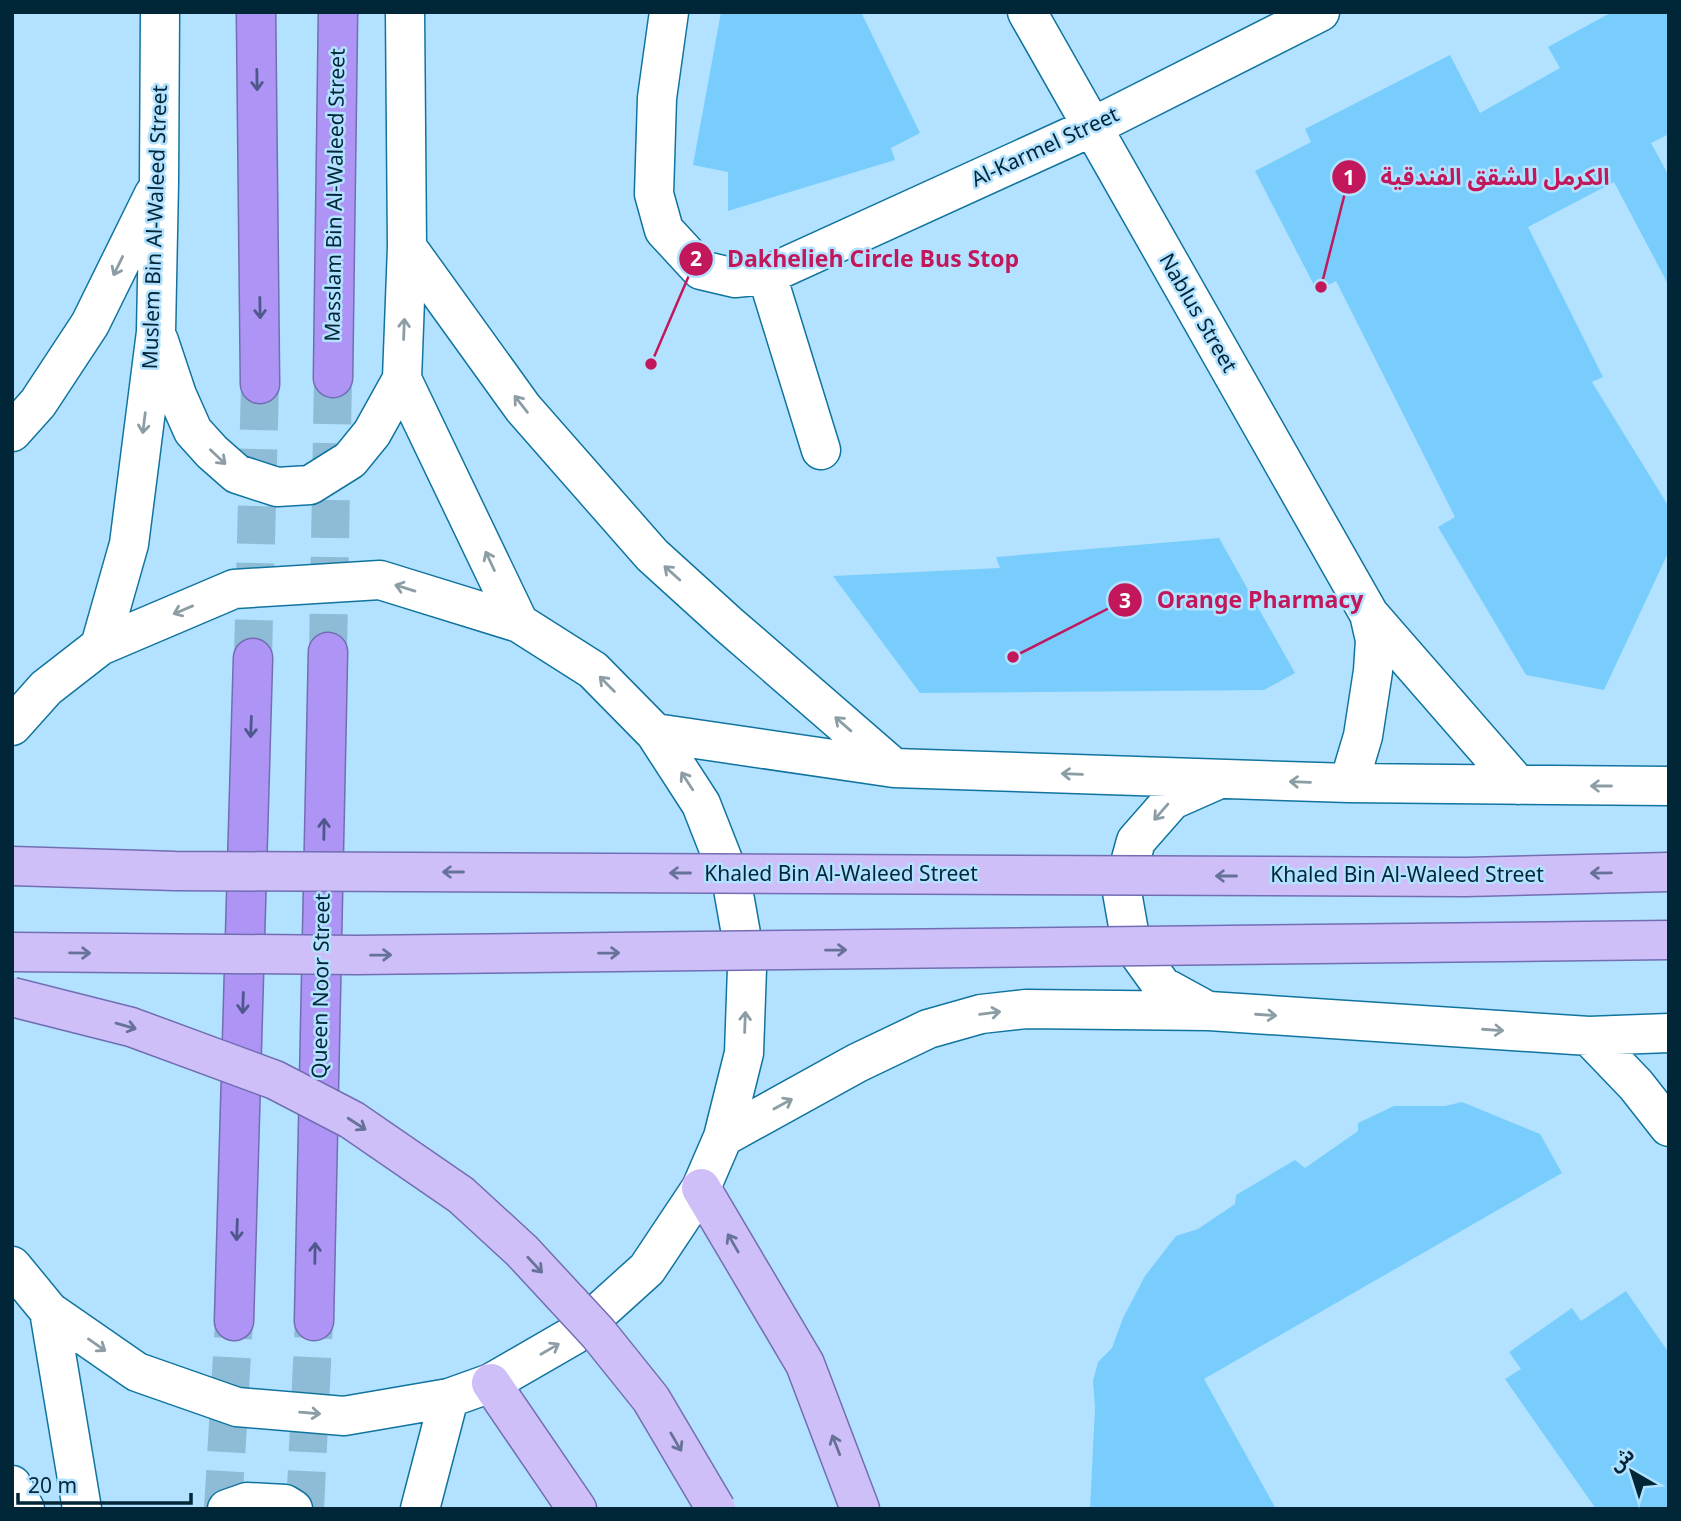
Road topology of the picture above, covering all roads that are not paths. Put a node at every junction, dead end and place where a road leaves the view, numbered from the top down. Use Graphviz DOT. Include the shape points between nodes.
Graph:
graph roads {
  1 [pos="160,12"];
  2 [pos="256,12"];
  3 [pos="338,12"];
  4 [pos="405,12"];
  5 [pos="669,12"];
  6 [pos="1027,12"];
  7 [pos="1320,12"];
  8 [pos="1092,127"];
  9 [pos="159,183"];
  10 [pos="407,247"];
  11 [pos="767,275"];
  12 [pos="156,332"];
  13 [pos="333,378"];
  14 [pos="402,379"];
  15 [pos="260,384"];
  16 [pos="12,432"];
  17 [pos="821,450"];
  18 [pos="1369,614"];
  19 [pos="519,623"];
  20 [pos="100,646"];
  21 [pos="328,652"];
  22 [pos="253,658"];
  23 [pos="29,691"];
  24 [pos="12,726"];
  25 [pos="655,733"];
  26 [pos="894,768"];
  27 [pos="1220,779"];
  28 [pos="1349,783"];
  29 [pos="1518,785"];
  30 [pos="1669,786"];
  31 [pos="12,866"];
  32 [pos="1669,872"];
  33 [pos="1669,940"];
  34 [pos="12,952"];
  35 [pos="12,997"];
  36 [pos="1209,1011"];
  37 [pos="1669,1033"];
  38 [pos="1589,1036"];
  39 [pos="1669,1126"];
  40 [pos="723,1137"];
  41 [pos="701,1188"];
  42 [pos="12,1266"];
  43 [pos="49,1311"];
  44 [pos="234,1321"];
  45 [pos="314,1321"];
  46 [pos="491,1383"];
  47 [pos="449,1398"];
  48 [pos="12,1485"];
  49 [pos="25,1509"];
  50 [pos="82,1509"];
  51 [pos="227,1509"];
  52 [pos="293,1509"];
  53 [pos="420,1509"];
  54 [pos="578,1509"];
  55 [pos="716,1509"];
  56 [pos="860,1509"];
  1 -- 9 [label="street, Muslem Bin Al-Waleed Street"];
  2 -- 15 [label="highway, one-way"];
  3 -- 13 [label="highway, Masslam Bin Al-Waleed Street"];
  4 -- 10 [label="street"];
  5 -- 11 [label="street" via="657,98 654,194 664,230 701,270 734,278"];
  6 -- 8 [label="street, Nablus Street"];
  7 -- 8 [label="street, Al-Karmel Street"];
  8 -- 11 [label="street, Al-Karmel Street"];
  8 -- 18 [label="street, Nablus Street"];
  9 -- 12 [label="street, Muslem Bin Al-Waleed Street"];
  9 -- 16 [label="street, one-way" via="90,324 38,403"];
  14 -- 10 [label="street, one-way"];
  26 -- 10 [label="street, one-way" via="652,555 523,408"];
  11 -- 17 [label="street"];
  12 -- 14 [label="street, one-way" via="193,431 237,474 277,487 310,485 350,460 372,433"];
  12 -- 20 [label="street, Muslem Bin Al-Waleed Street, one-way" via="129,544"];
  19 -- 14 [label="street, one-way"];
  18 -- 28 [label="street, Nablus Street" via="1375,640 1373,671 1363,736"];
  18 -- 29 [label="street, Nablus Street"];
  19 -- 20 [label="street, one-way" via="380,580 234,589"];
  25 -- 19 [label="street, one-way" via="593,670"];
  20 -- 23 [label="street"];
  45 -- 21 [label="highway, Queen Noor Street, one-way"];
  22 -- 44 [label="highway, one-way"];
  23 -- 24 [label="street"];
  25 -- 26 [label="street"];
  40 -- 25 [label="street, one-way" via="744,1053 747,968 732,883 715,838 701,804"];
  27 -- 26 [label="street, one-way"];
  28 -- 27 [label="street, one-way"];
  27 -- 36 [label="street, one-way" via="1172,800 1136,841 1122,892 1131,943 1162,986"];
  28 -- 29 [label="street"];
  30 -- 29 [label="street, one-way"];
  32 -- 31 [label="main road, Khaled Bin Al-Waleed Street, one-way, bridge" via="1438,877 175,871"];
  34 -- 33 [label="main road, one-way, bridge" via="356,956"];
  35 -- 55 [label="main road, one-way, bridge" via="131,1027 275,1080 352,1120 461,1195 522,1251 598,1333 651,1399"];
  36 -- 38 [label="street, one-way"];
  40 -- 36 [label="street, one-way" via="928,1029 981,1014 1026,1009"];
  37 -- 38 [label="street"];
  38 -- 39 [label="street"];
  40 -- 41 [label="street"];
  46 -- 41 [label="street, one-way" via="574,1335 647,1269"];
  56 -- 41 [label="main road, one-way" via="805,1364"];
  42 -- 43 [label="street"];
  43 -- 47 [label="street, one-way" via="137,1372 237,1407 344,1416"];
  43 -- 50 [label="street"];
  46 -- 47 [label="street"];
  46 -- 54 [label="main road"];
  47 -- 53 [label="street"];
  48 -- 49 [label="street"];
  51 -- 52 [label="street" via="247,1502 285,1504"];
}
